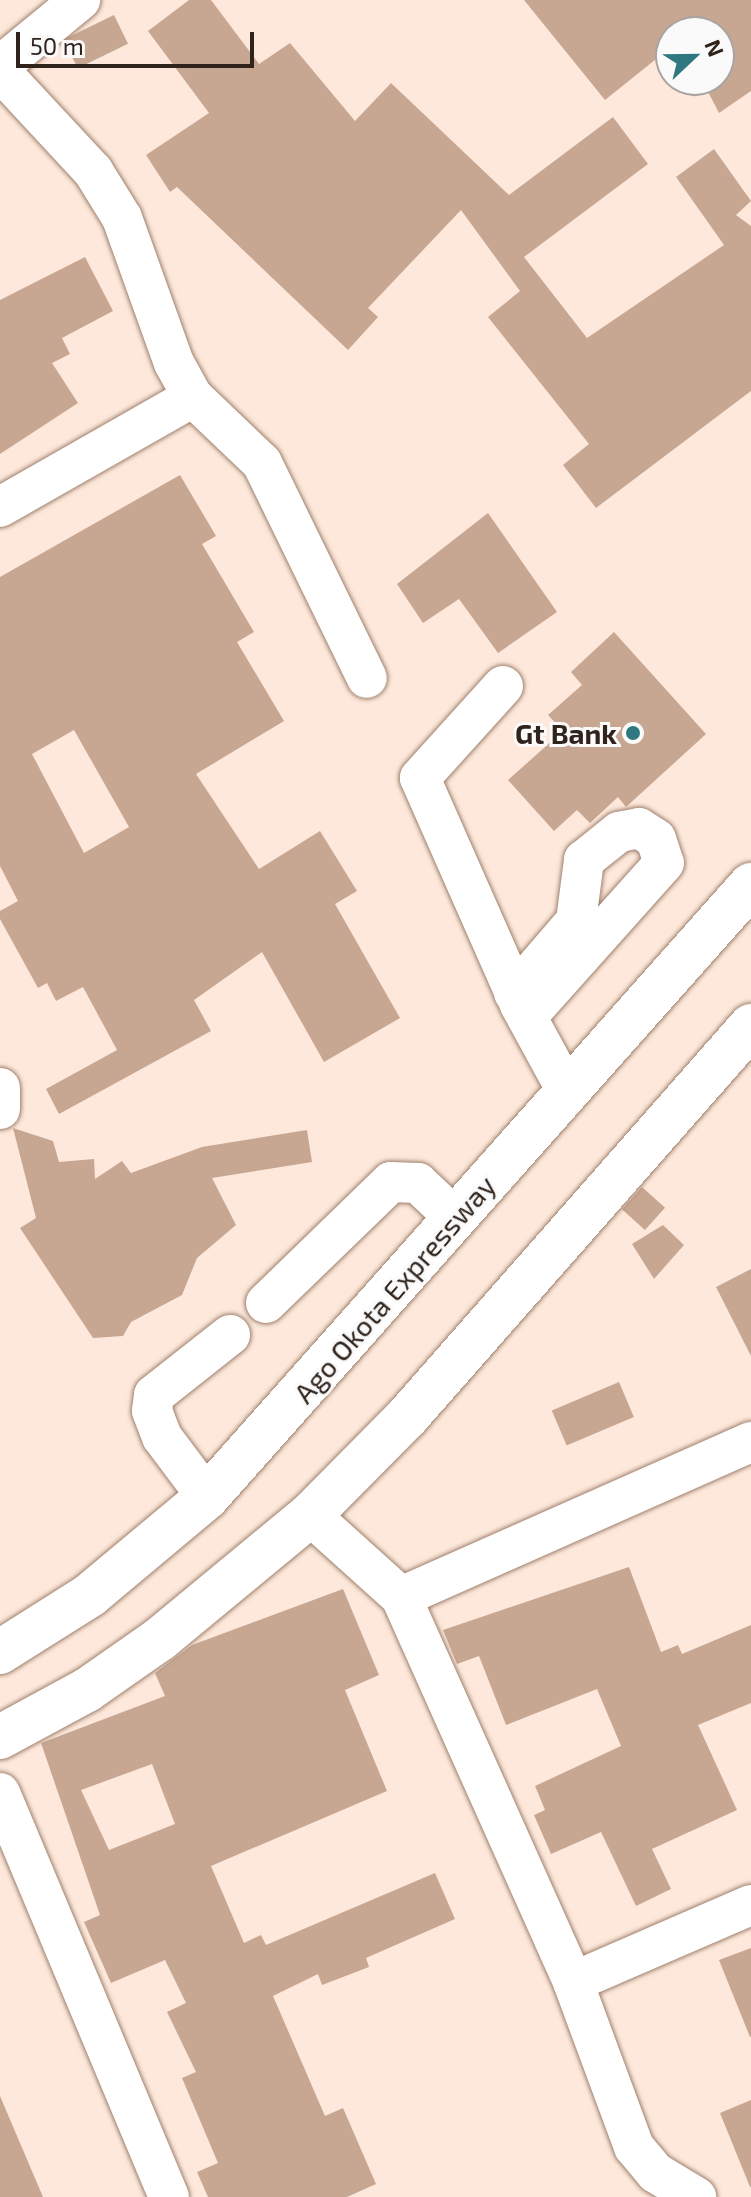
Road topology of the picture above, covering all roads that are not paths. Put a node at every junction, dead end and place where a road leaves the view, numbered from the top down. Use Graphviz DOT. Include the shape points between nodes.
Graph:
graph roads {
  1 [pos="80,0"];
  2 [pos="0,68"];
  3 [pos="193,397"];
  4 [pos="0,507"];
  5 [pos="367,678"];
  6 [pos="503,686"];
  7 [pos="751,885"];
  8 [pos="751,1026"];
  9 [pos="0,1088"];
  10 [pos="568,1093"];
  11 [pos="0,1109"];
  12 [pos="455,1218"];
  13 [pos="266,1303"];
  14 [pos="230,1335"];
  15 [pos="751,1442"];
  16 [pos="207,1497"];
  17 [pos="310,1515"];
  18 [pos="401,1597"];
  19 [pos="0,1652"];
  20 [pos="0,1737"];
  21 [pos="0,1793"];
  22 [pos="751,1905"];
  23 [pos="573,1982"];
  24 [pos="169,2197"];
  25 [pos="696,2197"];
  1 -- 2 [label="street"];
  2 -- 3 [label="street" via="93,171 122,218"];
  3 -- 4 [label="street"];
  3 -- 5 [label="street" via="262,463"];
  6 -- 10 [label="street" via="420,778 520,1004"];
  7 -- 10 [label="main road, Ago Okota Expressway"];
  8 -- 17 [label="main road" via="407,1417"];
  9 -- 11 [label="street"];
  10 -- 12 [label="main road, Ago Okota Expressway"];
  12 -- 13 [label="street" via="418,1183 391,1182"];
  12 -- 16 [label="main road, Ago Okota Expressway"];
  14 -- 16 [label="street" via="154,1395 152,1411 162,1437"];
  15 -- 18 [label="street"];
  16 -- 19 [label="main road, Ago Okota Expressway" via="90,1595"];
  17 -- 18 [label="street"];
  17 -- 20 [label="main road" via="160,1639 87,1690"];
  18 -- 23 [label="street"];
  21 -- 24 [label="street"];
  22 -- 23 [label="street"];
  23 -- 25 [label="street" via="634,2147 656,2173"];
}
